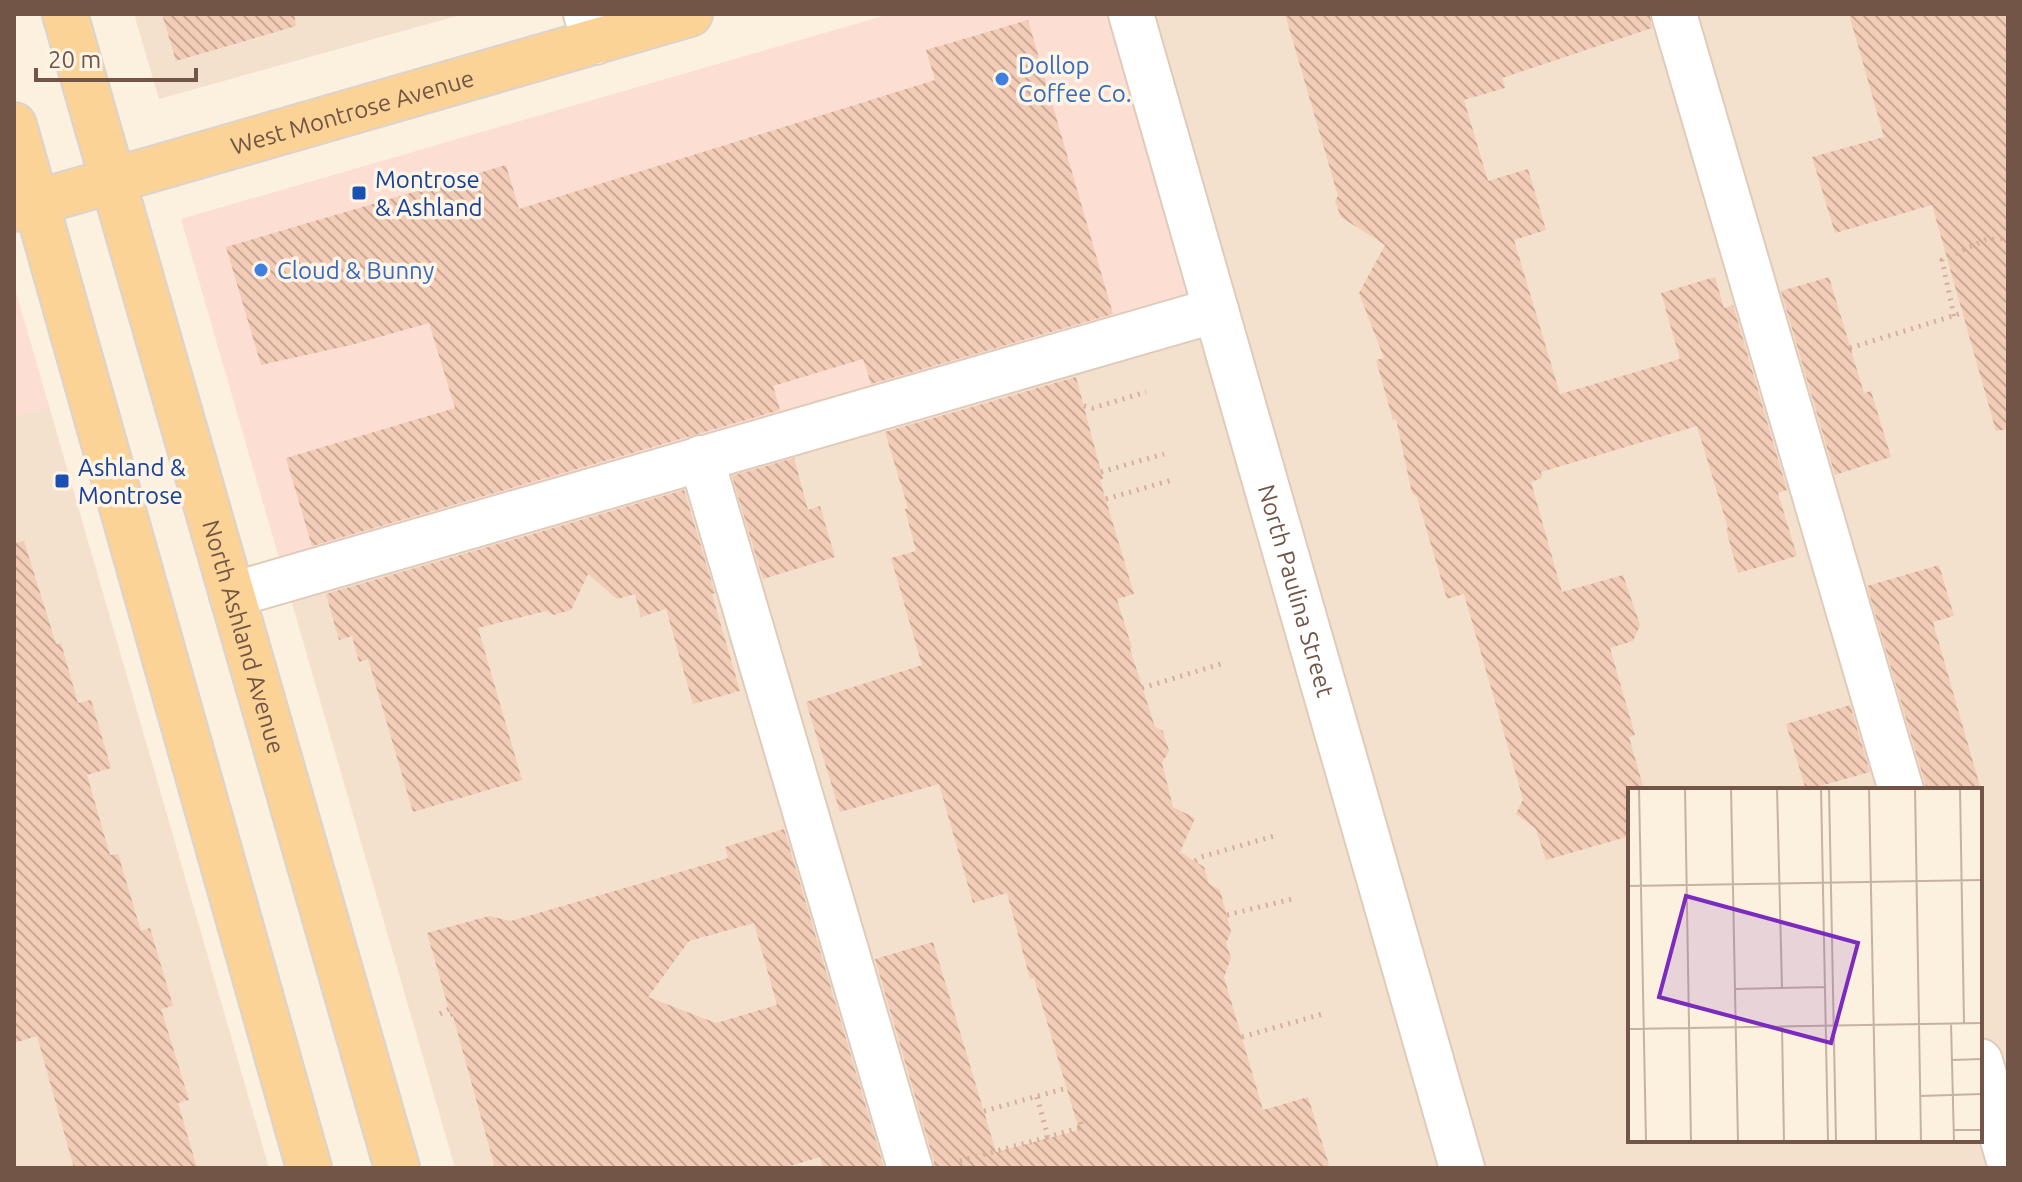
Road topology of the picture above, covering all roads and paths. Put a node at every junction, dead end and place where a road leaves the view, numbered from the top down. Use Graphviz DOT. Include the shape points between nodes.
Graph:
graph roads {
  1 [pos="65,14"];
  2 [pos="690,14"];
  3 [pos="1131,14"];
  4 [pos="1674,14"];
  5 [pos="590,28"];
  6 [pos="14,125"];
  7 [pos="111,180"];
  8 [pos="25,205"];
  9 [pos="2008,238"];
  10 [pos="1216,310"];
  11 [pos="1962,313"];
  12 [pos="1954,316"];
  13 [pos="1850,348"];
  14 [pos="1146,392"];
  15 [pos="1084,406"];
  16 [pos="1164,454"];
  17 [pos="701,458"];
  18 [pos="1101,472"];
  19 [pos="1172,480"];
  20 [pos="1106,499"];
  21 [pos="232,595"];
  22 [pos="1224,663"];
  23 [pos="1142,688"];
  24 [pos="1900,788"];
  25 [pos="1274,836"];
  26 [pos="1195,861"];
  27 [pos="1292,899"];
  28 [pos="1227,915"];
  29 [pos="449,1009"];
  30 [pos="1326,1013"];
  31 [pos="440,1014"];
  32 [pos="1242,1037"];
  33 [pos="1982,1068"];
  34 [pos="1067,1088"];
  35 [pos="1037,1097"];
  36 [pos="984,1111"];
  37 [pos="1080,1120"];
  38 [pos="1048,1137"];
  39 [pos="2008,1157"];
  40 [pos="931,1166"];
  41 [pos="309,1168"];
  42 [pos="397,1168"];
  43 [pos="1462,1168"];
  1 -- 7 [label="main road, North Ashland Avenue"];
  2 -- 5 [label="main road, West Montrose Avenue"];
  3 -- 10 [label="street, North Paulina Street"];
  4 -- 24 [label="street"];
  5 -- 7 [label="main road, West Montrose Avenue"];
  6 -- 8 [label="main road"];
  7 -- 8 [label="main road, West Montrose Avenue"];
  7 -- 21 [label="main road, North Ashland Avenue"];
  8 -- 41 [label="main road"];
  9 -- 12 [label="path" via="1985,240 1942,260"];
  10 -- 17 [label="street"];
  10 -- 43 [label="street, North Paulina Street"];
  11 -- 12 [label="path"];
  12 -- 13 [label="path"];
  14 -- 15 [label="path"];
  16 -- 18 [label="path"];
  17 -- 21 [label="street"];
  17 -- 40 [label="street"];
  19 -- 20 [label="path"];
  21 -- 42 [label="main road, North Ashland Avenue"];
  22 -- 23 [label="path"];
  25 -- 26 [label="path"];
  27 -- 28 [label="path"];
  29 -- 31 [label="path"];
  30 -- 32 [label="path"];
  33 -- 39 [label="street"];
  34 -- 35 [label="path"];
  35 -- 36 [label="path"];
  35 -- 38 [label="path"];
  37 -- 38 [label="path" via="1082,1127"];
  38 -- 40 [label="path"];
}
